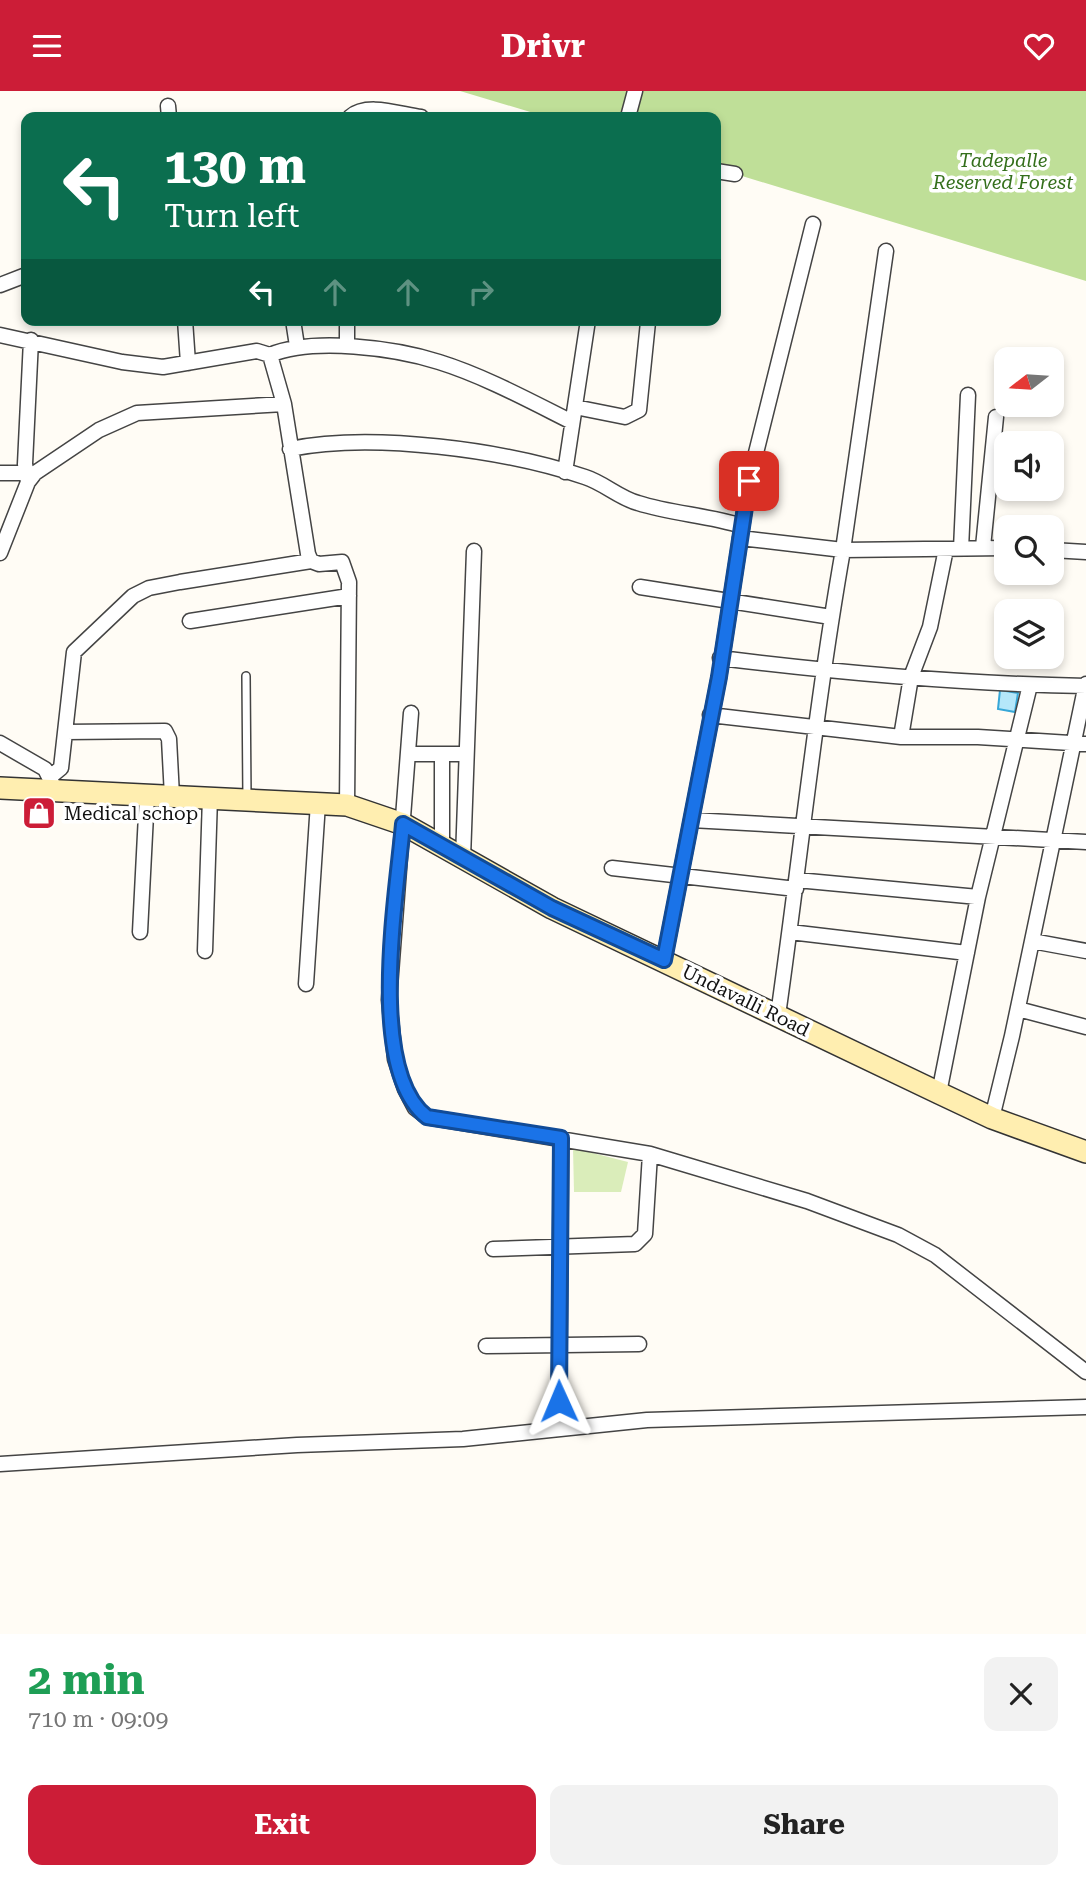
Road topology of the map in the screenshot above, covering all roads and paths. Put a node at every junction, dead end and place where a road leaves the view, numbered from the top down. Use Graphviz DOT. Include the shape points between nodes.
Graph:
graph roads {
  1 [pos="635,91"];
  2 [pos="356,112"];
  3 [pos="388,112"];
  4 [pos="629,112"];
  5 [pos="721,172"];
  6 [pos="735,174"];
  7 [pos="813,224"];
  8 [pos="886,251"];
  9 [pos="21,277"];
  10 [pos="0,285"];
  11 [pos="185,326"];
  12 [pos="294,326"];
  13 [pos="347,326"];
  14 [pos="587,326"];
  15 [pos="648,326"];
  16 [pos="0,335"];
  17 [pos="31,340"];
  18 [pos="297,346"];
  19 [pos="347,346"];
  20 [pos="270,355"];
  21 [pos="188,363"];
  22 [pos="968,395"];
  23 [pos="284,404"];
  24 [pos="575,407"];
  25 [pos="996,417"];
  26 [pos="572,422"];
  27 [pos="290,449"];
  28 [pos="565,472"];
  29 [pos="0,473"];
  30 [pos="27,477"];
  31 [pos="741,532"];
  32 [pos="983,547"];
  33 [pos="994,547"];
  34 [pos="946,549"];
  35 [pos="961,549"];
  36 [pos="843,550"];
  37 [pos="474,551"];
  38 [pos="1064,551"];
  39 [pos="1086,552"];
  40 [pos="0,553"];
  41 [pos="311,561"];
  42 [pos="640,587"];
  43 [pos="349,596"];
  44 [pos="728,600"];
  45 [pos="831,617"];
  46 [pos="190,621"];
  47 [pos="720,658"];
  48 [pos="822,671"];
  49 [pos="246,676"];
  50 [pos="911,677"];
  51 [pos="1030,685"];
  52 [pos="1086,685"];
  53 [pos="411,713"];
  54 [pos="710,715"];
  55 [pos="815,729"];
  56 [pos="65,732"];
  57 [pos="901,737"];
  58 [pos="1016,738"];
  59 [pos="0,743"];
  60 [pos="1079,743"];
  61 [pos="408,754"];
  62 [pos="442,754"];
  63 [pos="466,754"];
  64 [pos="52,783"];
  65 [pos="0,788"];
  66 [pos="147,795"];
  67 [pos="172,796"];
  68 [pos="210,797"];
  69 [pos="247,800"];
  70 [pos="318,803"];
  71 [pos="347,805"];
  72 [pos="691,820"];
  73 [pos="403,824"];
  74 [pos="804,828"];
  75 [pos="995,840"];
  76 [pos="1052,842"];
  77 [pos="1086,842"];
  78 [pos="442,846"];
  79 [pos="463,858"];
  80 [pos="612,868"];
  81 [pos="680,874"];
  82 [pos="796,884"];
  83 [pos="978,897"];
  84 [pos="139,932"];
  85 [pos="790,932"];
  86 [pos="1032,941"];
  87 [pos="205,951"];
  88 [pos="1086,951"];
  89 [pos="967,953"];
  90 [pos="664,960"];
  91 [pos="306,984"];
  92 [pos="1018,1009"];
  93 [pos="778,1015"];
  94 [pos="1086,1027"];
  95 [pos="939,1093"];
  96 [pos="992,1118"];
  97 [pos="561,1138"];
  98 [pos="1086,1152"];
  99 [pos="650,1154"];
  100 [pos="559,1247"];
  101 [pos="492,1249"];
  102 [pos="639,1344"];
  103 [pos="486,1346"];
  104 [pos="558,1347"];
  105 [pos="1086,1372"];
  106 [pos="1086,1406"];
  107 [pos="559,1429"];
  108 [pos="0,1464"];
  1 -- 4 [label="street"];
  2 -- 3 [label="street"];
  5 -- 6 [label="street"];
  7 -- 31 [label="street" via="758,443"];
  8 -- 36 [label="street"];
  9 -- 10 [label="street"];
  11 -- 21 [label="street"];
  12 -- 18 [label="street"];
  13 -- 19 [label="street"];
  14 -- 24 [label="street"];
  15 -- 24 [label="street" via="639,410 625,417"];
  16 -- 17 [label="street"];
  17 -- 21 [label="street" via="122,362 163,367"];
  17 -- 30 [label="street"];
  18 -- 19 [label="street"];
  18 -- 20 [label="street"];
  19 -- 26 [label="street" via="442,363"];
  20 -- 21 [label="street" via="257,351"];
  20 -- 23 [label="street"];
  22 -- 35 [label="street"];
  23 -- 27 [label="street"];
  23 -- 30 [label="street" via="137,413 99,430"];
  24 -- 26 [label="street"];
  25 -- 32 [label="street"];
  26 -- 28 [label="street"];
  27 -- 28 [label="street" via="330,442 439,448"];
  27 -- 41 [label="street"];
  28 -- 31 [label="street" via="588,478 636,503"];
  29 -- 30 [label="street"];
  30 -- 40 [label="street"];
  31 -- 36 [label="street"];
  31 -- 44 [label="street"];
  32 -- 33 [label="street"];
  32 -- 35 [label="street"];
  34 -- 35 [label="street"];
  34 -- 36 [label="street"];
  34 -- 50 [label="street" via="930,627"];
  36 -- 45 [label="street"];
  37 -- 63 [label="street"];
  38 -- 39 [label="street"];
  41 -- 43 [label="street" via="342,562"];
  41 -- 56 [label="street" via="149,588 133,596 74,652"];
  42 -- 44 [label="street"];
  43 -- 46 [label="street"];
  43 -- 71 [label="street"];
  44 -- 45 [label="street"];
  44 -- 47 [label="street"];
  45 -- 48 [label="street"];
  47 -- 48 [label="street"];
  47 -- 54 [label="street"];
  48 -- 50 [label="street"];
  48 -- 55 [label="street"];
  49 -- 69 [label="lane"];
  50 -- 51 [label="street"];
  50 -- 57 [label="street"];
  51 -- 52 [label="street"];
  51 -- 58 [label="street"];
  52 -- 60 [label="street"];
  53 -- 61 [label="street"];
  54 -- 55 [label="street"];
  54 -- 72 [label="street"];
  55 -- 57 [label="street"];
  55 -- 74 [label="street"];
  56 -- 64 [label="street" via="61,768"];
  56 -- 67 [label="street" via="165,731"];
  57 -- 58 [label="street"];
  58 -- 60 [label="street"];
  58 -- 75 [label="street"];
  59 -- 64 [label="street" via="34,760"];
  60 -- 76 [label="street"];
  61 -- 62 [label="street"];
  61 -- 73 [label="street"];
  62 -- 63 [label="street"];
  62 -- 78 [label="street"];
  63 -- 79 [label="street"];
  64 -- 65 [label="main road, Undavalli Road"];
  64 -- 66 [label="main road, Undavalli Road"];
  66 -- 67 [label="main road, Undavalli Road"];
  66 -- 84 [label="street"];
  67 -- 68 [label="main road, Undavalli Road"];
  68 -- 69 [label="main road, Undavalli Road"];
  68 -- 87 [label="street"];
  69 -- 70 [label="main road, Undavalli Road"];
  70 -- 71 [label="main road, Undavalli Road"];
  70 -- 91 [label="street"];
  71 -- 73 [label="main road, Undavalli Road"];
  72 -- 74 [label="street"];
  72 -- 81 [label="street"];
  73 -- 78 [label="main road, Undavalli Road"];
  73 -- 97 [label="street" via="389,1000 395,1059 405,1089 415,1108 427,1117"];
  74 -- 75 [label="street"];
  74 -- 82 [label="street"];
  75 -- 76 [label="street"];
  75 -- 83 [label="street"];
  76 -- 77 [label="street"];
  76 -- 86 [label="street"];
  78 -- 79 [label="main road, Undavalli Road"];
  79 -- 90 [label="main road, Undavalli Road" via="552,908"];
  80 -- 81 [label="street"];
  81 -- 82 [label="street"];
  81 -- 90 [label="street"];
  82 -- 83 [label="street"];
  82 -- 85 [label="street"];
  83 -- 89 [label="street"];
  85 -- 89 [label="street"];
  85 -- 93 [label="street"];
  86 -- 88 [label="street"];
  86 -- 92 [label="street"];
  89 -- 95 [label="street"];
  90 -- 93 [label="main road, Undavalli Road"];
  92 -- 94 [label="street"];
  92 -- 96 [label="street"];
  93 -- 95 [label="main road, Undavalli Road"];
  95 -- 96 [label="main road, Undavalli Road"];
  96 -- 98 [label="main road, Undavalli Road"];
  97 -- 99 [label="street"];
  97 -- 100 [label="street"];
  99 -- 100 [label="street" via="641,1241"];
  99 -- 105 [label="street" via="807,1201 898,1235 935,1255"];
  100 -- 101 [label="street"];
  100 -- 104 [label="street"];
  102 -- 104 [label="street"];
  103 -- 104 [label="street"];
  104 -- 107 [label="street"];
  106 -- 107 [label="street" via="647,1420"];
  107 -- 108 [label="street" via="463,1439"];
}
